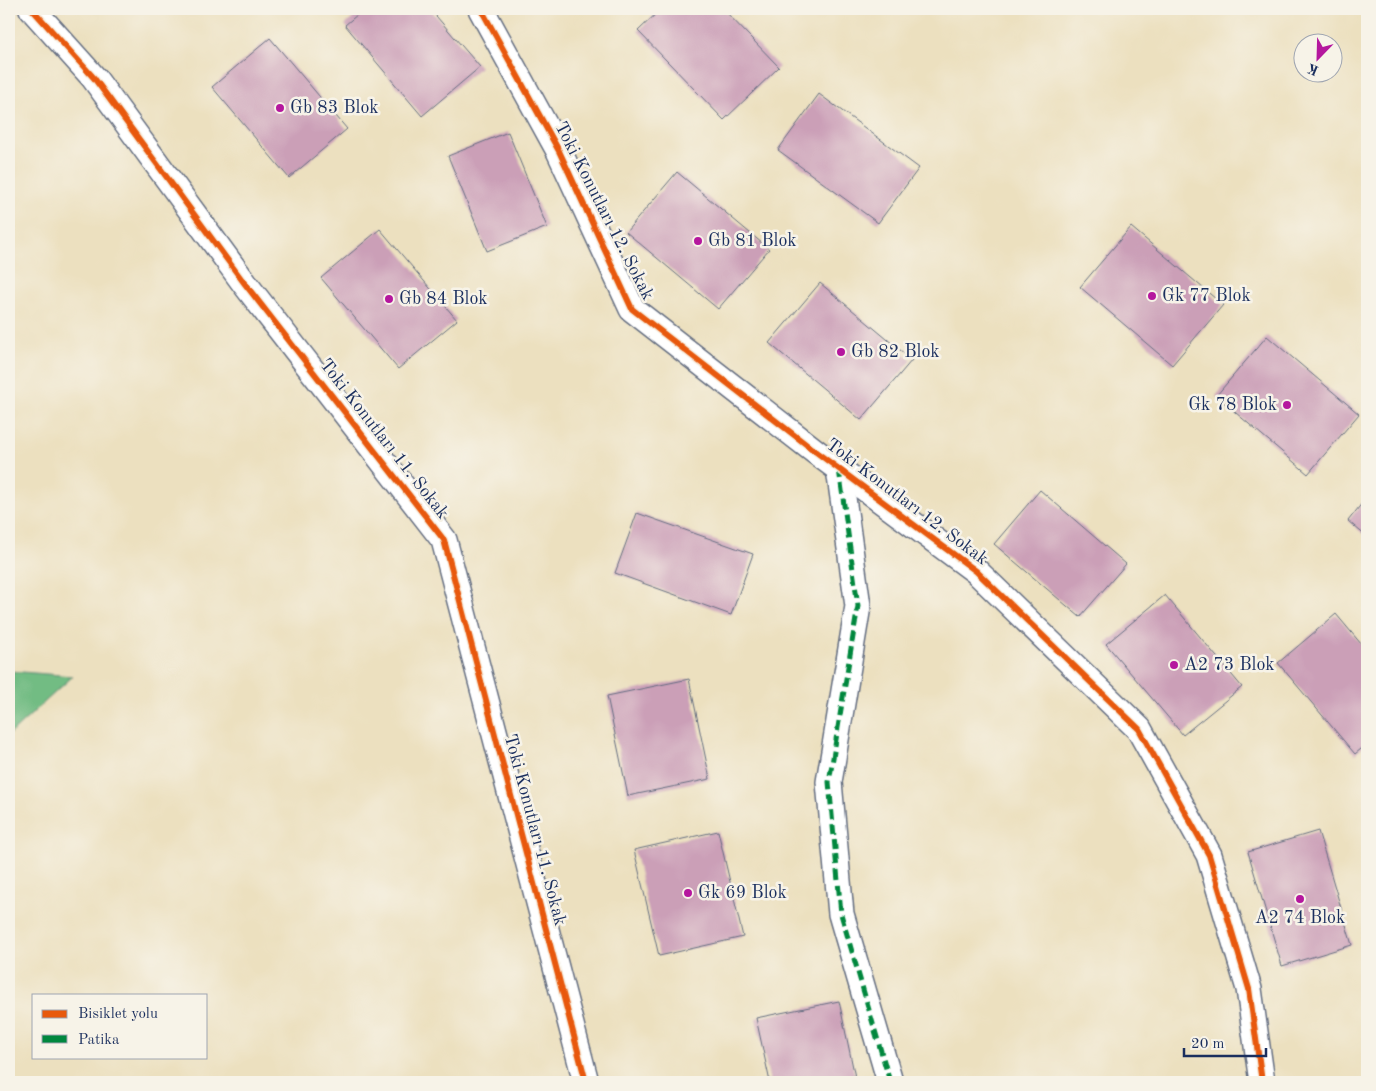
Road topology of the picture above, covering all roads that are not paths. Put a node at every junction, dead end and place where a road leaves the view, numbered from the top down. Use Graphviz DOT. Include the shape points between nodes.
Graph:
graph roads {
  1 [pos="32,9"];
  2 [pos="481,9"];
  3 [pos="839,469"];
  4 [pos="586,1082"];
  5 [pos="890,1082"];
  6 [pos="1262,1082"];
  1 -- 4 [label="street, Toki Konutları 11. Sokak" via="94,78 245,284 444,540"];
  2 -- 3 [label="street, Toki Konutları 12. Sokak" via="559,151 632,309"];
  3 -- 5 [label="street" via="858,606 829,782 842,914"];
  3 -- 6 [label="street, Toki Konutları 12. Sokak" via="976,571 1139,729 1209,855 1249,989"];
}
